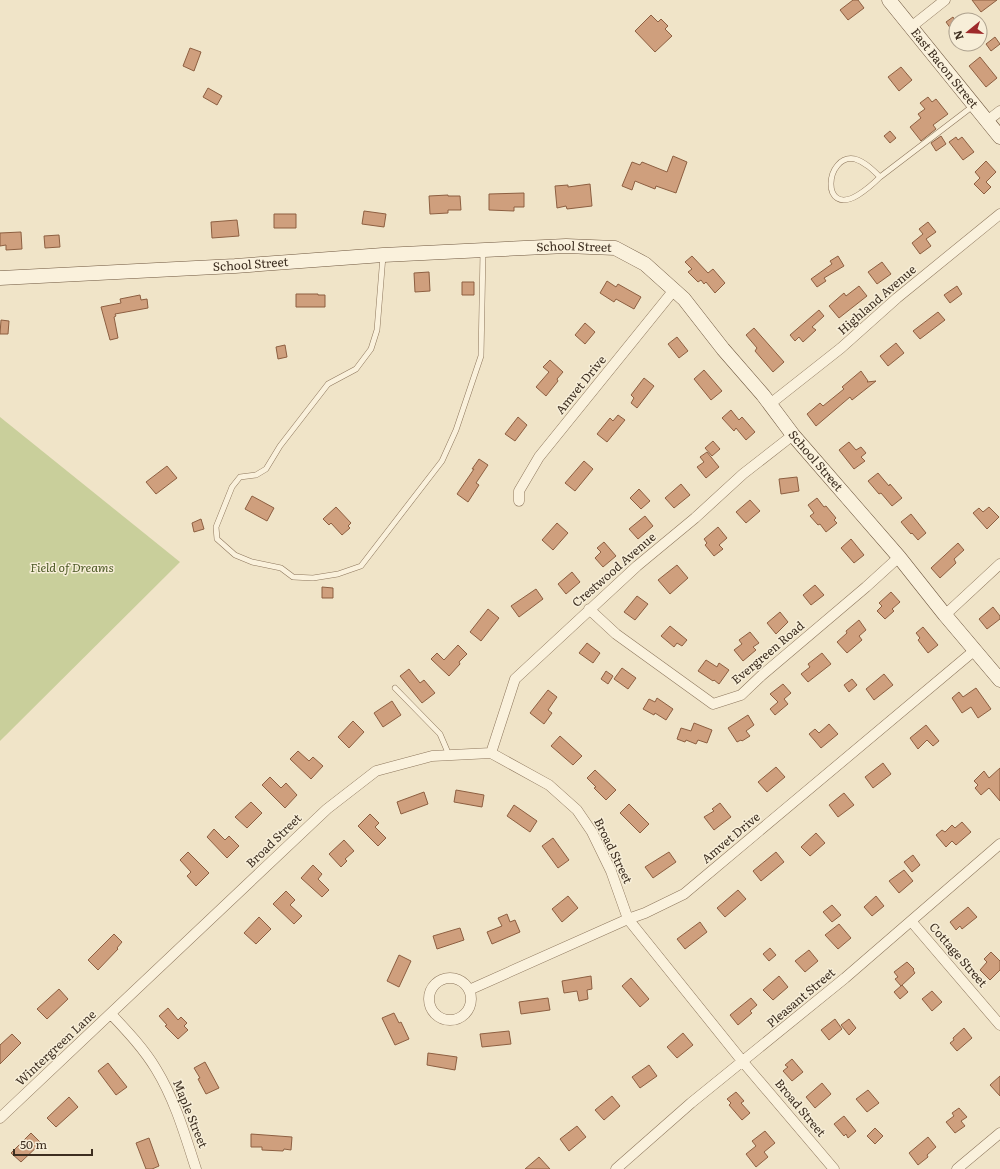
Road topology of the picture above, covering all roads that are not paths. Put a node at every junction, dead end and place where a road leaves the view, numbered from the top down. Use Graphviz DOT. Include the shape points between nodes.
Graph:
graph roads {
  1 [pos="889,0"];
  2 [pos="945,0"];
  3 [pos="911,27"];
  4 [pos="974,105"];
  5 [pos="1000,111"];
  6 [pos="987,121"];
  7 [pos="1000,137"];
  8 [pos="880,177"];
  9 [pos="1000,214"];
  10 [pos="483,250"];
  11 [pos="383,255"];
  12 [pos="0,278"];
  13 [pos="674,290"];
  14 [pos="770,404"];
  15 [pos="793,434"];
  16 [pos="519,502"];
  17 [pos="899,557"];
  18 [pos="1000,564"];
  19 [pos="589,609"];
  20 [pos="945,615"];
  21 [pos="975,650"];
  22 [pos="1000,680"];
  23 [pos="395,688"];
  24 [pos="491,753"];
  25 [pos="449,755"];
  26 [pos="1000,844"];
  27 [pos="628,919"];
  28 [pos="911,921"];
  29 [pos="469,990"];
  30 [pos="112,1014"];
  31 [pos="1000,1024"];
  32 [pos="743,1062"];
  33 [pos="0,1118"];
  34 [pos="1000,1133"];
  35 [pos="196,1169"];
  36 [pos="616,1169"];
  37 [pos="834,1169"];
  38 [pos="958,1169"];
  1 -- 3 [label="street, East Bacon Street"];
  2 -- 3 [label="street"];
  3 -- 4 [label="street, East Bacon Street"];
  4 -- 6 [label="street, East Bacon Street"];
  4 -- 8 [label="lane"];
  5 -- 6 [label="street"];
  6 -- 7 [label="street, East Bacon Street"];
  8 -- 8 [label="lane" via="850,200 837,198 831,188 831,176 836,167 847,159 860,161"];
  9 -- 14 [label="street, Highland Avenue" via="897,298 841,348"];
  10 -- 11 [label="street, School Street"];
  10 -- 11 [label="lane" via="481,356 456,430 442,461 361,566 338,574 313,578 293,577 281,568 234,555 217,539 216,527 232,487 240,477 256,475 266,469 280,446 328,384 356,369 371,350 377,330"];
  10 -- 13 [label="street, School Street" via="566,246 615,248 645,264"];
  11 -- 12 [label="street, School Street" via="234,266"];
  13 -- 14 [label="street, School Street"];
  13 -- 16 [label="street, Amvet Drive" via="540,457 519,490"];
  14 -- 15 [label="street, School Street"];
  15 -- 17 [label="street, School Street"];
  15 -- 19 [label="street, Crestwood Avenue" via="743,474"];
  17 -- 19 [label="street, Evergreen Road" via="742,694 713,704 616,634"];
  17 -- 20 [label="street, School Street"];
  18 -- 20 [label="street"];
  19 -- 24 [label="street, Crestwood Avenue" via="514,679"];
  20 -- 21 [label="street, School Street"];
  21 -- 22 [label="street, School Street"];
  21 -- 27 [label="street, Amvet Drive" via="684,894"];
  23 -- 25 [label="lane" via="440,734"];
  24 -- 25 [label="street, Broad Street"];
  24 -- 27 [label="street, Broad Street" via="549,786 577,810 592,832 611,871"];
  25 -- 30 [label="street, Broad Street" via="432,756 376,771 327,809"];
  26 -- 28 [label="street, Pleasant Street"];
  27 -- 29 [label="street, Amvet Drive"];
  27 -- 32 [label="street, Broad Street"];
  28 -- 31 [label="street, Cottage Street"];
  28 -- 32 [label="street, Pleasant Street"];
  29 -- 29 [label="street" via="454,978 442,980 432,988 430,1006 444,1019 458,1018 470,1004"];
  30 -- 33 [label="street, Wintergreen Lane"];
  30 -- 35 [label="street, Maple Street" via="145,1054 164,1084 179,1118"];
  32 -- 36 [label="street, Pleasant Street" via="691,1103"];
  32 -- 37 [label="street, Broad Street"];
  34 -- 38 [label="street"];
}
